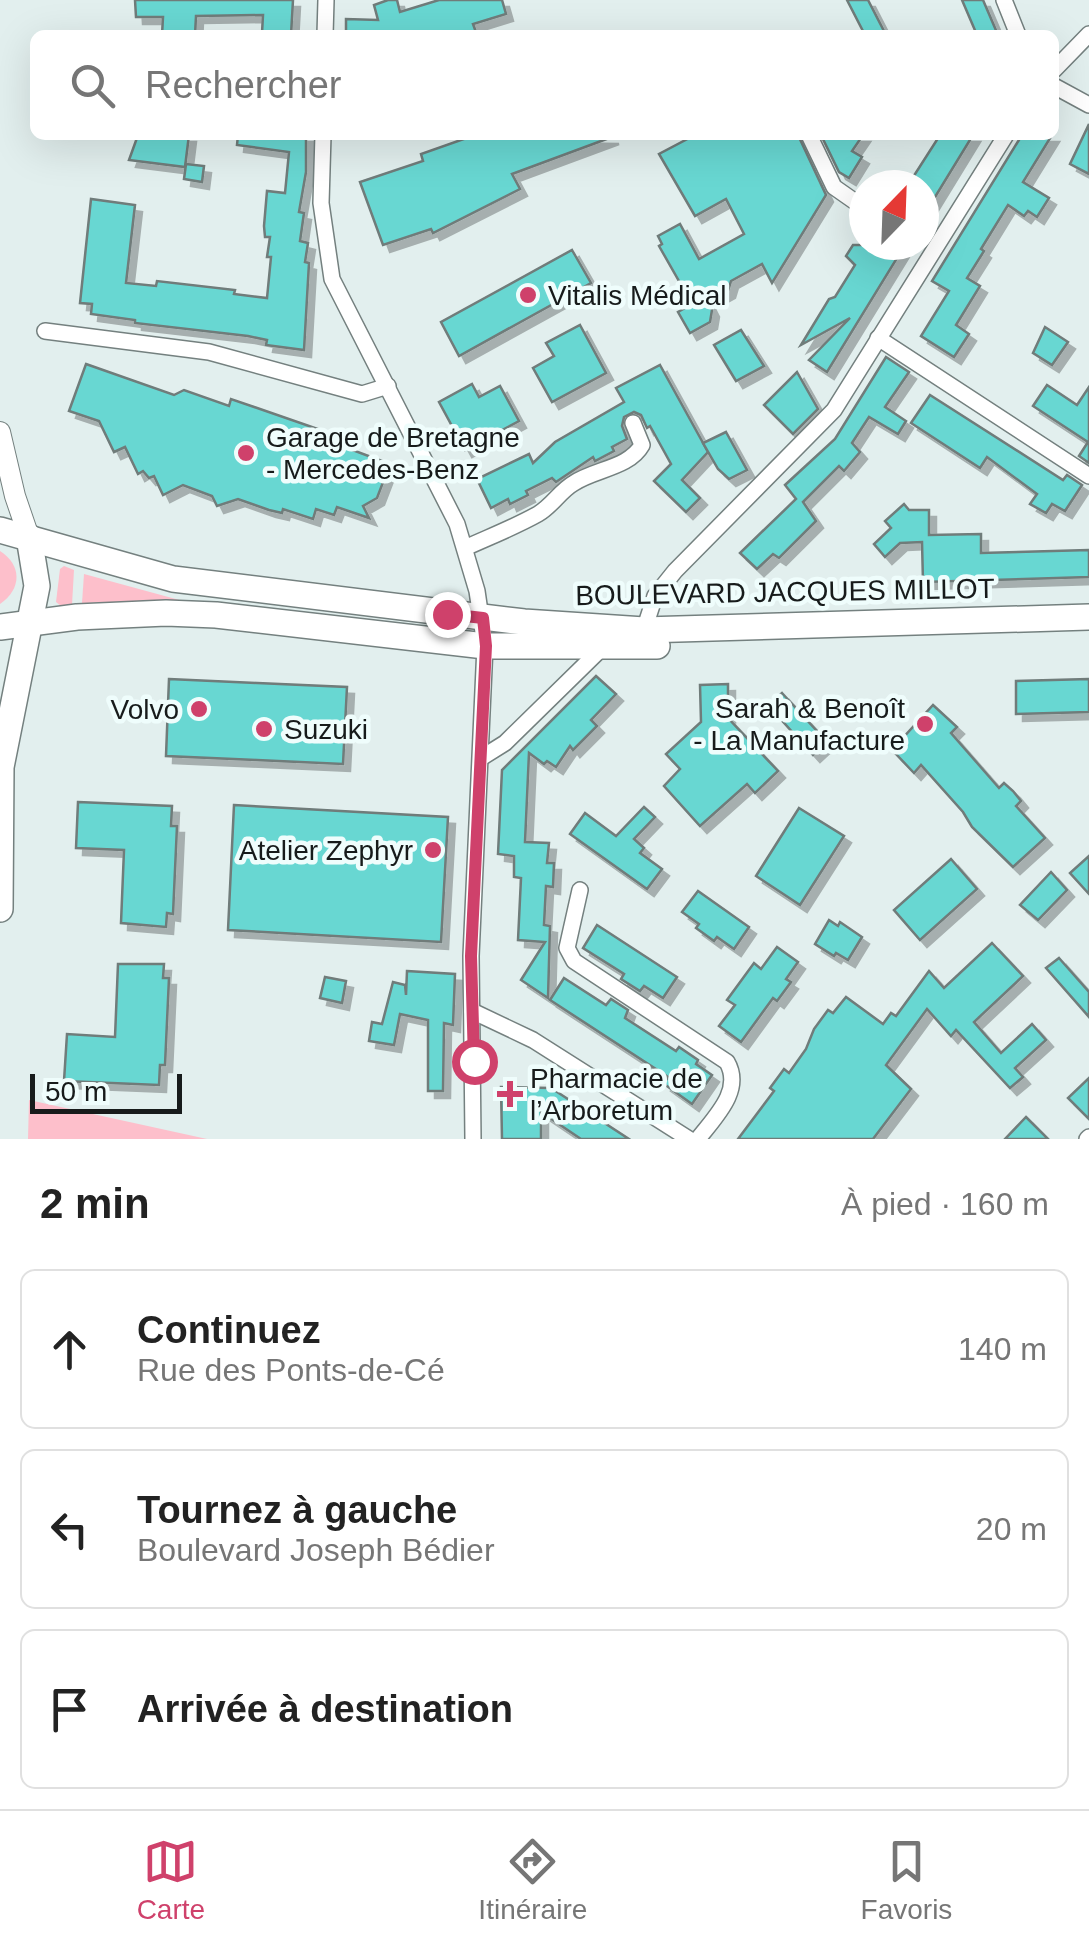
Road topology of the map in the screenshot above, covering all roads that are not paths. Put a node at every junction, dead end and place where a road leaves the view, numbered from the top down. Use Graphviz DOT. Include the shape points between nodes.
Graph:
graph roads {
  1 [pos="327,0"];
  2 [pos="1004,0"];
  3 [pos="325,30"];
  4 [pos="1016,30"];
  5 [pos="1089,34"];
  6 [pos="1059,65"];
  7 [pos="1059,89"];
  8 [pos="1089,105"];
  9 [pos="322,140"];
  10 [pos="811,140"];
  11 [pos="1003,140"];
  12 [pos="849,198"];
  13 [pos="939,232"];
  14 [pos="921,260"];
  15 [pos="45,331"];
  16 [pos="878,338"];
  17 [pos="388,386"];
  18 [pos="634,422"];
  19 [pos="0,432"];
  20 [pos="1089,476"];
  21 [pos="0,530"];
  22 [pos="29,537"];
  23 [pos="465,548"];
  24 [pos="483,618"];
  25 [pos="1089,618"];
  26 [pos="30,624"];
  27 [pos="0,627"];
  28 [pos="644,630"];
  29 [pos="1089,634"];
  30 [pos="486,646"];
  31 [pos="603,647"];
  32 [pos="481,758"];
  33 [pos="580,890"];
  34 [pos="0,908"];
  35 [pos="472,1010"];
  36 [pos="472,1139"];
  37 [pos="690,1139"];
  38 [pos="698,1139"];
  1 -- 3 [label="street"];
  2 -- 4 [label="street"];
  5 -- 6 [label="street"];
  7 -- 8 [label="street"];
  9 -- 17 [label="street" via="321,202 332,279"];
  10 -- 12 [label="street" via="834,187"];
  11 -- 13 [label="street"];
  14 -- 16 [label="street"];
  15 -- 17 [label="street" via="209,352 362,394"];
  16 -- 20 [label="street"];
  16 -- 28 [label="street" via="834,410 675,571 646,613"];
  17 -- 23 [label="street"];
  18 -- 23 [label="street" via="638,452 571,484 542,512"];
  19 -- 22 [label="street"];
  21 -- 22 [label="main road, BOULEVARD JACQUES MILLOT"];
  22 -- 24 [label="main road, BOULEVARD JACQUES MILLOT" via="173,580"];
  22 -- 26 [label="main road" via="37,586"];
  23 -- 24 [label="street"];
  24 -- 28 [label="main road, BOULEVARD JACQUES MILLOT"];
  24 -- 30 [label="street"];
  25 -- 28 [label="main road, BOULEVARD JACQUES MILLOT"];
  26 -- 27 [label="main road, BOULEVARD JACQUES MILLOT"];
  26 -- 30 [label="main road, BOULEVARD JACQUES MILLOT" via="116,614 216,615"];
  26 -- 34 [label="main road" via="1,767"];
  29 -- 31 [label="main road, BOULEVARD JACQUES MILLOT"];
  30 -- 31 [label="main road, BOULEVARD JACQUES MILLOT"];
  30 -- 32 [label="street"];
  31 -- 32 [label="street"];
  32 -- 35 [label="street"];
  33 -- 38 [label="street" via="567,948 574,961 727,1062 734,1075 732,1090"];
  35 -- 36 [label="street"];
  35 -- 37 [label="street" via="533,1040"];
}
